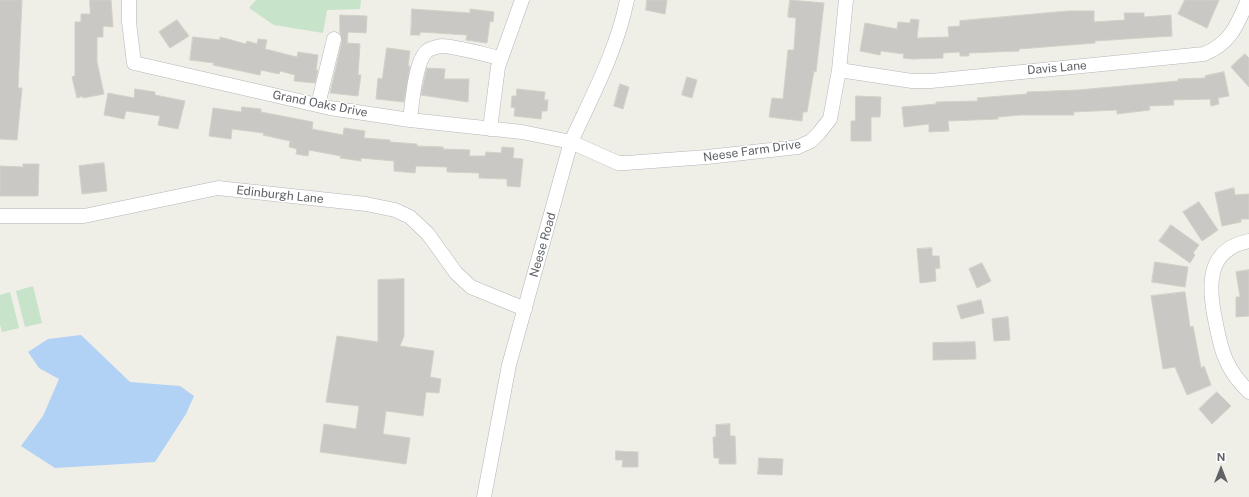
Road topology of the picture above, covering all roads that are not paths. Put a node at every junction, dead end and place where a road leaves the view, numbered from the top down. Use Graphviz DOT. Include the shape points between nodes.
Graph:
graph roads {
  1 [pos="129,0"];
  2 [pos="522,0"];
  3 [pos="627,0"];
  4 [pos="846,0"];
  5 [pos="1248,0"];
  6 [pos="334,39"];
  7 [pos="500,58"];
  8 [pos="839,70"];
  9 [pos="318,105"];
  10 [pos="410,120"];
  11 [pos="490,129"];
  12 [pos="571,142"];
  13 [pos="0,216"];
  14 [pos="1249,241"];
  15 [pos="525,309"];
  16 [pos="1249,392"];
  17 [pos="484,497"];
  1 -- 9 [label="street, Grand Oaks Drive" via="134,63"];
  2 -- 7 [label="street"];
  3 -- 12 [label="street, Neese Road" via="612,50"];
  4 -- 8 [label="street, Neese Farm Drive"];
  5 -- 8 [label="street, Davis Lane" via="1237,26 1227,40 1217,49 1204,54 931,81 912,81"];
  6 -- 9 [label="street"];
  7 -- 10 [label="street" via="444,46 427,52 422,58"];
  7 -- 11 [label="street"];
  8 -- 12 [label="street, Neese Farm Drive" via="830,119 815,137 798,147 626,163"];
  9 -- 10 [label="street, Grand Oaks Drive"];
  10 -- 11 [label="street, Grand Oaks Drive"];
  11 -- 12 [label="street, Grand Oaks Drive" via="522,132"];
  12 -- 15 [label="street, Neese Road"];
  13 -- 15 [label="street, Edinburgh Lane" via="84,216 218,188 366,204 395,210 410,218 428,234 456,273 471,287"];
  14 -- 16 [label="street" via="1228,249 1219,258 1213,269 1210,284 1220,343 1226,362"];
  15 -- 17 [label="street, Neese Road" via="509,365"];
}
